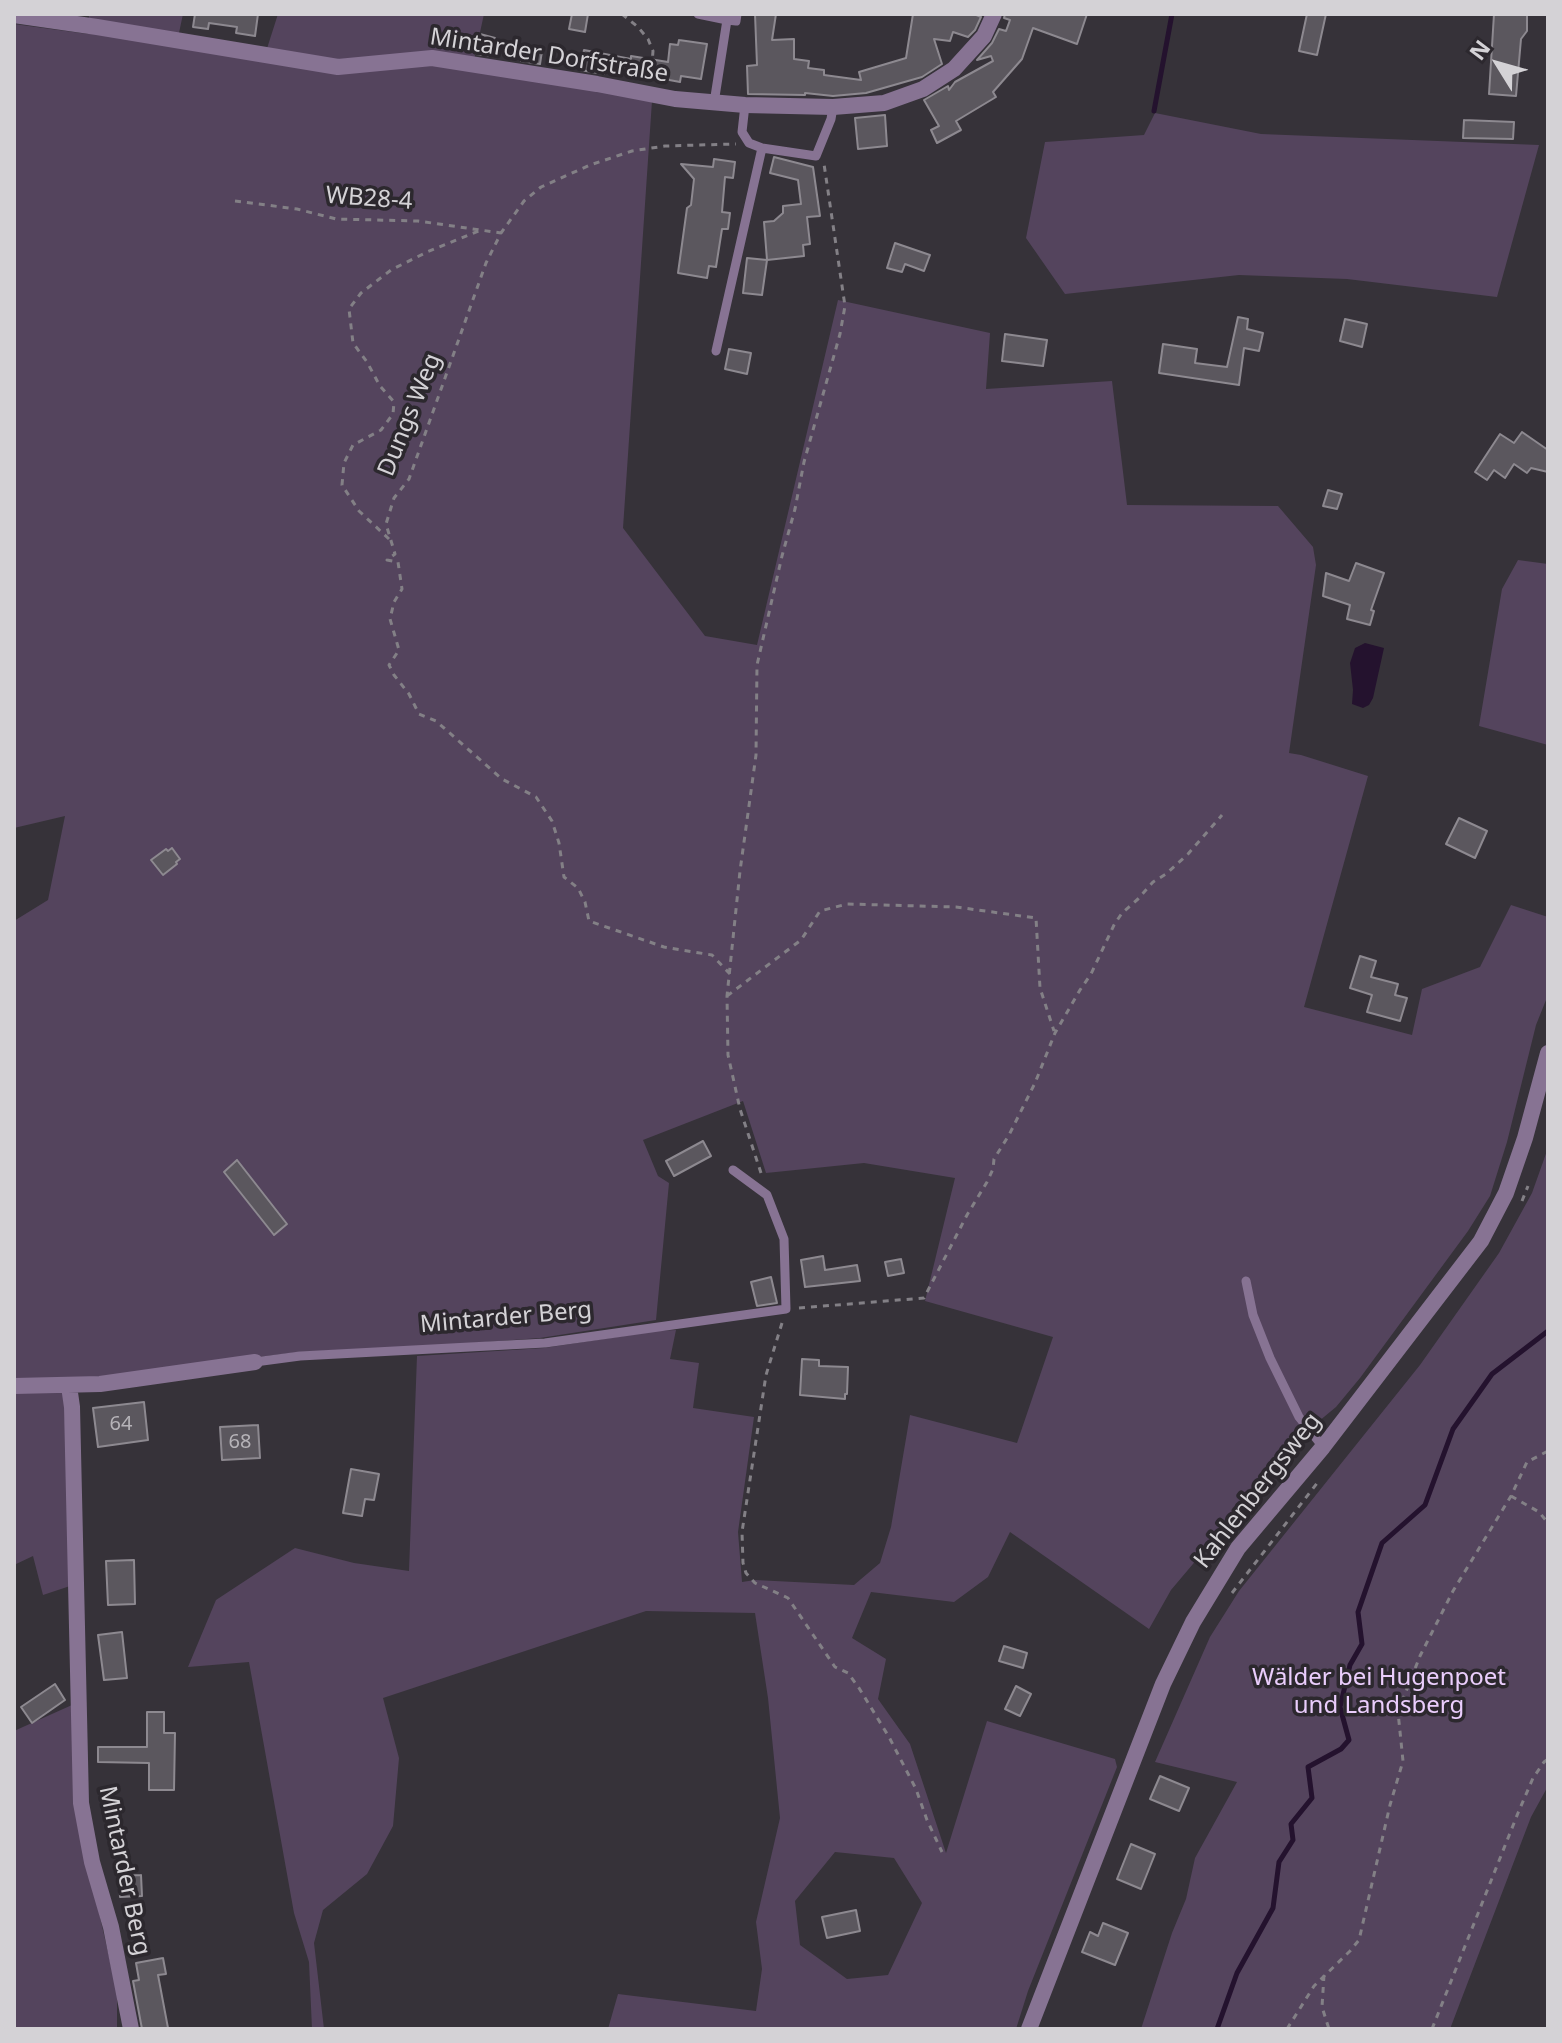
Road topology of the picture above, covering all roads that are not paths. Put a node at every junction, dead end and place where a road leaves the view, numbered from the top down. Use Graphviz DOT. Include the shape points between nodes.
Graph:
graph roads {
  1 [pos="698,14"];
  2 [pos="737,14"];
  3 [pos="994,14"];
  4 [pos="14,15"];
  5 [pos="727,20"];
  6 [pos="714,103"];
  7 [pos="745,105"];
  8 [pos="833,107"];
  9 [pos="762,148"];
  10 [pos="716,351"];
  11 [pos="1548,1053"];
  12 [pos="733,1170"];
  13 [pos="1246,1281"];
  14 [pos="255,1362"];
  15 [pos="14,1386"];
  16 [pos="69,1386"];
  17 [pos="1323,1447"];
  18 [pos="131,2029"];
  19 [pos="1029,2029"];
  1 -- 5 [label="lane"];
  2 -- 5 [label="lane" via="736,21"];
  3 -- 8 [label="street, Mintarder Dorfstraße" via="984,36 954,69 923,89 884,103"];
  4 -- 6 [label="street, Mintarder Dorfstraße" via="338,67 432,58"];
  5 -- 6 [label="lane"];
  6 -- 7 [label="street, Mintarder Dorfstraße"];
  7 -- 8 [label="street, Mintarder Dorfstraße"];
  7 -- 9 [label="lane" via="742,132 749,143"];
  8 -- 9 [label="lane" via="816,156"];
  9 -- 10 [label="lane"];
  11 -- 17 [label="street, Kahlenbergsweg" via="1506,1193 1481,1241"];
  12 -- 14 [label="lane, Mintarder Berg" via="767,1195 784,1239 786,1309 545,1343"];
  13 -- 17 [label="lane" via="1270,1358 1299,1417"];
  14 -- 16 [label="street, Mintarder Berg"];
  15 -- 16 [label="street, Mintarder Berg"];
  16 -- 18 [label="street, Mintarder Berg" via="81,1803"];
  17 -- 19 [label="street, Kahlenbergsweg" via="1238,1548 1193,1622 1158,1697"];
}
